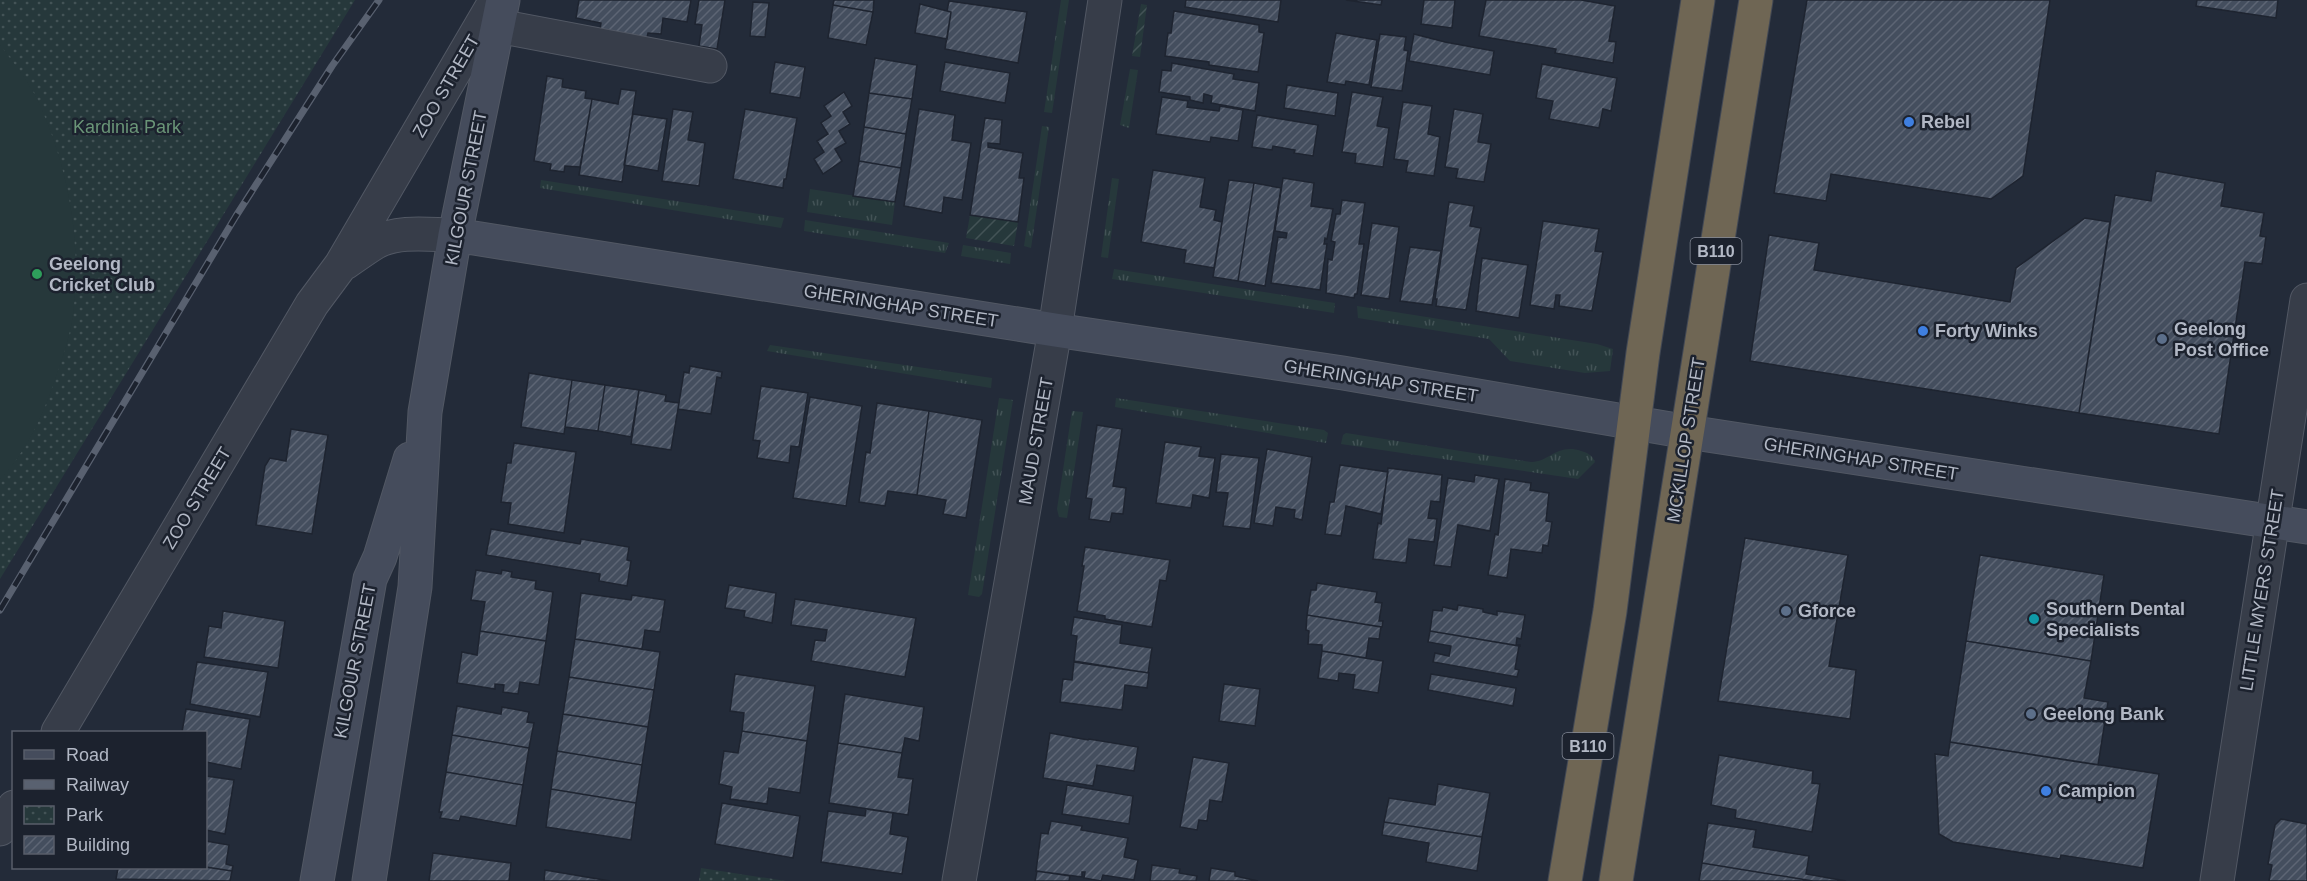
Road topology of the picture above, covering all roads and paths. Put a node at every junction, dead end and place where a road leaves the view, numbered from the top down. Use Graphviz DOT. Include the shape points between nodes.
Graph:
graph roads {
  1 [pos="1105,0"];
  2 [pos="1698,0"];
  3 [pos="1756,0"];
  4 [pos="499,9"];
  5 [pos="710,66"];
  6 [pos="455,235"];
  7 [pos="341,265"];
  8 [pos="2307,300"];
  9 [pos="1055,330"];
  10 [pos="425,412"];
  11 [pos="1634,423"];
  12 [pos="1688,432"];
  13 [pos="2272,522"];
  14 [pos="2307,527"];
  15 [pos="59,731"];
  16 [pos="12,810"];
  17 [pos="328,811"];
  18 [pos="378,821"];
  19 [pos="0,829"];
  20 [pos="317,881"];
  21 [pos="369,881"];
  22 [pos="959,881"];
  23 [pos="1565,881"];
  24 [pos="1616,881"];
  25 [pos="2217,881"];
  1 -- 9 [label="street, MAUD STREET"];
  2 -- 11 [label="highway, B110"];
  3 -- 12 [label="highway, MCKILLOP STREET / B110"];
  4 -- 5 [label="street"];
  4 -- 6 [label="street, KILGOUR STREET"];
  4 -- 7 [label="street, ZOO STREET"];
  6 -- 7 [label="street, ZOO STREET" via="390,237"];
  6 -- 9 [label="street, GHERINGHAP STREET"];
  6 -- 10 [label="street, KILGOUR STREET"];
  7 -- 15 [label="street, ZOO STREET" via="312,304"];
  8 -- 13 [label="street, LITTLE MYERS STREET"];
  9 -- 11 [label="street, GHERINGHAP STREET" via="1343,373"];
  9 -- 22 [label="street, MAUD STREET"];
  10 -- 17 [label="street, KILGOUR STREET" via="370,579"];
  10 -- 18 [label="street, KILGOUR STREET" via="415,587"];
  11 -- 12 [label="street, GHERINGHAP STREET"];
  11 -- 23 [label="highway, B110" via="1610,611"];
  12 -- 13 [label="street, GHERINGHAP STREET"];
  12 -- 24 [label="highway, MCKILLOP STREET / B110"];
  13 -- 14 [label="street, GHERINGHAP STREET"];
  13 -- 25 [label="street, LITTLE MYERS STREET"];
  16 -- 19 [label="street"];
  17 -- 18 [label="street"];
  17 -- 20 [label="street, KILGOUR STREET"];
  18 -- 21 [label="street, KILGOUR STREET"];
}
